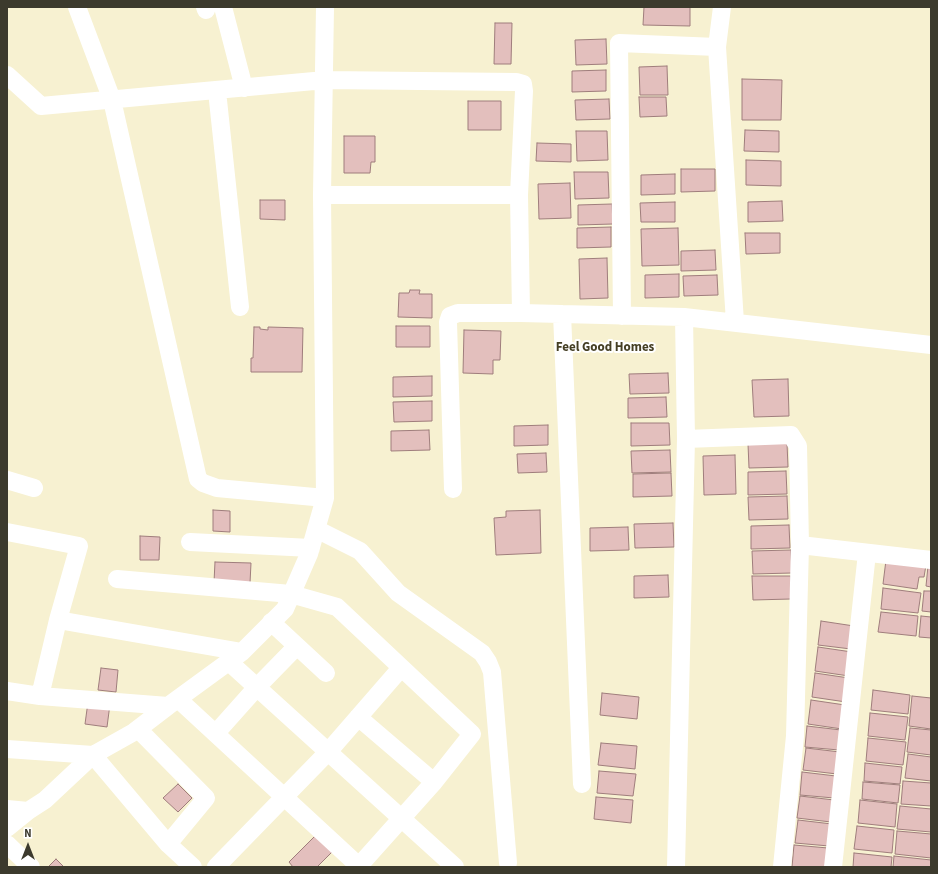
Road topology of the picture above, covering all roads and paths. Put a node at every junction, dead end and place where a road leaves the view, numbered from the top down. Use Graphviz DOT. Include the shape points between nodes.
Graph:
graph roads {
  1 [pos="77,7"];
  2 [pos="325,7"];
  3 [pos="722,7"];
  4 [pos="212,8"];
  5 [pos="717,47"];
  6 [pos="7,75"];
  7 [pos="325,80"];
  8 [pos="244,88"];
  9 [pos="217,91"];
  10 [pos="112,100"];
  11 [pos="322,195"];
  12 [pos="519,195"];
  13 [pos="240,307"];
  14 [pos="521,313"];
  15 [pos="562,314"];
  16 [pos="622,316"];
  17 [pos="684,317"];
  18 [pos="735,322"];
  19 [pos="931,345"];
  20 [pos="686,439"];
  21 [pos="7,480"];
  22 [pos="34,488"];
  23 [pos="453,489"];
  24 [pos="325,498"];
  25 [pos="316,529"];
  26 [pos="7,532"];
  27 [pos="190,542"];
  28 [pos="800,545"];
  29 [pos="311,548"];
  30 [pos="867,553"];
  31 [pos="931,560"];
  32 [pos="117,579"];
  33 [pos="291,594"];
  34 [pos="58,620"];
  35 [pos="272,622"];
  36 [pos="296,647"];
  37 [pos="236,657"];
  38 [pos="401,668"];
  39 [pos="326,673"];
  40 [pos="256,687"];
  41 [pos="7,691"];
  42 [pos="40,696"];
  43 [pos="173,702"];
  44 [pos="358,717"];
  45 [pos="138,729"];
  46 [pos="216,733"];
  47 [pos="7,750"];
  48 [pos="328,752"];
  49 [pos="93,755"];
  50 [pos="434,782"];
  51 [pos="582,784"];
  52 [pos="284,797"];
  53 [pos="7,809"];
  54 [pos="28,811"];
  55 [pos="402,819"];
  56 [pos="7,828"];
  57 [pos="7,844"];
  58 [pos="168,844"];
  59 [pos="508,863"];
  60 [pos="31,867"];
  61 [pos="193,867"];
  62 [pos="216,867"];
  63 [pos="359,867"];
  64 [pos="455,867"];
  65 [pos="676,867"];
  66 [pos="782,867"];
  67 [pos="833,867"];
  1 -- 10 [label="street"];
  2 -- 7 [label="street"];
  3 -- 5 [label="street"];
  4 -- 8 [label="street"];
  5 -- 16 [label="street" via="619,43"];
  5 -- 18 [label="street"];
  6 -- 10 [label="street" via="41,106"];
  7 -- 8 [label="street"];
  7 -- 11 [label="street"];
  7 -- 12 [label="street" via="522,84 524,91"];
  8 -- 9 [label="street"];
  9 -- 10 [label="street"];
  9 -- 13 [label="street"];
  10 -- 24 [label="street" via="198,479 217,488"];
  11 -- 12 [label="street"];
  11 -- 24 [label="street"];
  12 -- 14 [label="street"];
  14 -- 15 [label="street"];
  14 -- 23 [label="street" via="458,313 450,316 448,322"];
  15 -- 16 [label="street"];
  15 -- 51 [label="street"];
  16 -- 17 [label="street"];
  17 -- 18 [label="street"];
  17 -- 20 [label="street"];
  18 -- 19 [label="street"];
  20 -- 28 [label="street" via="791,435 798,446"];
  20 -- 65 [label="street"];
  21 -- 22 [label="street"];
  24 -- 25 [label="street"];
  25 -- 29 [label="street"];
  25 -- 59 [label="street" via="360,551 398,593 482,653 488,662 492,672"];
  26 -- 34 [label="street" via="79,546"];
  27 -- 29 [label="street"];
  28 -- 30 [label="street"];
  28 -- 66 [label="street" via="794,736"];
  29 -- 33 [label="street"];
  30 -- 31 [label="street"];
  30 -- 67 [label="street"];
  32 -- 33 [label="street"];
  33 -- 35 [label="street" via="285,609"];
  33 -- 38 [label="street" via="337,607"];
  34 -- 37 [label="street"];
  34 -- 42 [label="street"];
  35 -- 36 [label="street"];
  35 -- 37 [label="street"];
  36 -- 39 [label="street"];
  36 -- 40 [label="street"];
  37 -- 40 [label="street"];
  37 -- 43 [label="street"];
  38 -- 44 [label="street"];
  38 -- 50 [label="street" via="472,734"];
  40 -- 46 [label="street"];
  40 -- 48 [label="street"];
  41 -- 42 [label="street"];
  42 -- 43 [label="street"];
  43 -- 45 [label="street"];
  43 -- 46 [label="street"];
  44 -- 48 [label="street"];
  44 -- 50 [label="street"];
  45 -- 49 [label="street"];
  45 -- 58 [label="street" via="206,798"];
  46 -- 52 [label="street"];
  47 -- 49 [label="street"];
  48 -- 52 [label="street"];
  48 -- 55 [label="street"];
  49 -- 54 [label="street" via="45,800"];
  49 -- 58 [label="street"];
  50 -- 55 [label="street"];
  52 -- 62 [label="street"];
  52 -- 63 [label="street"];
  53 -- 54 [label="street"];
  54 -- 56 [label="street"];
  55 -- 63 [label="street"];
  55 -- 64 [label="street"];
  57 -- 60 [label="street"];
  58 -- 61 [label="street"];
}
